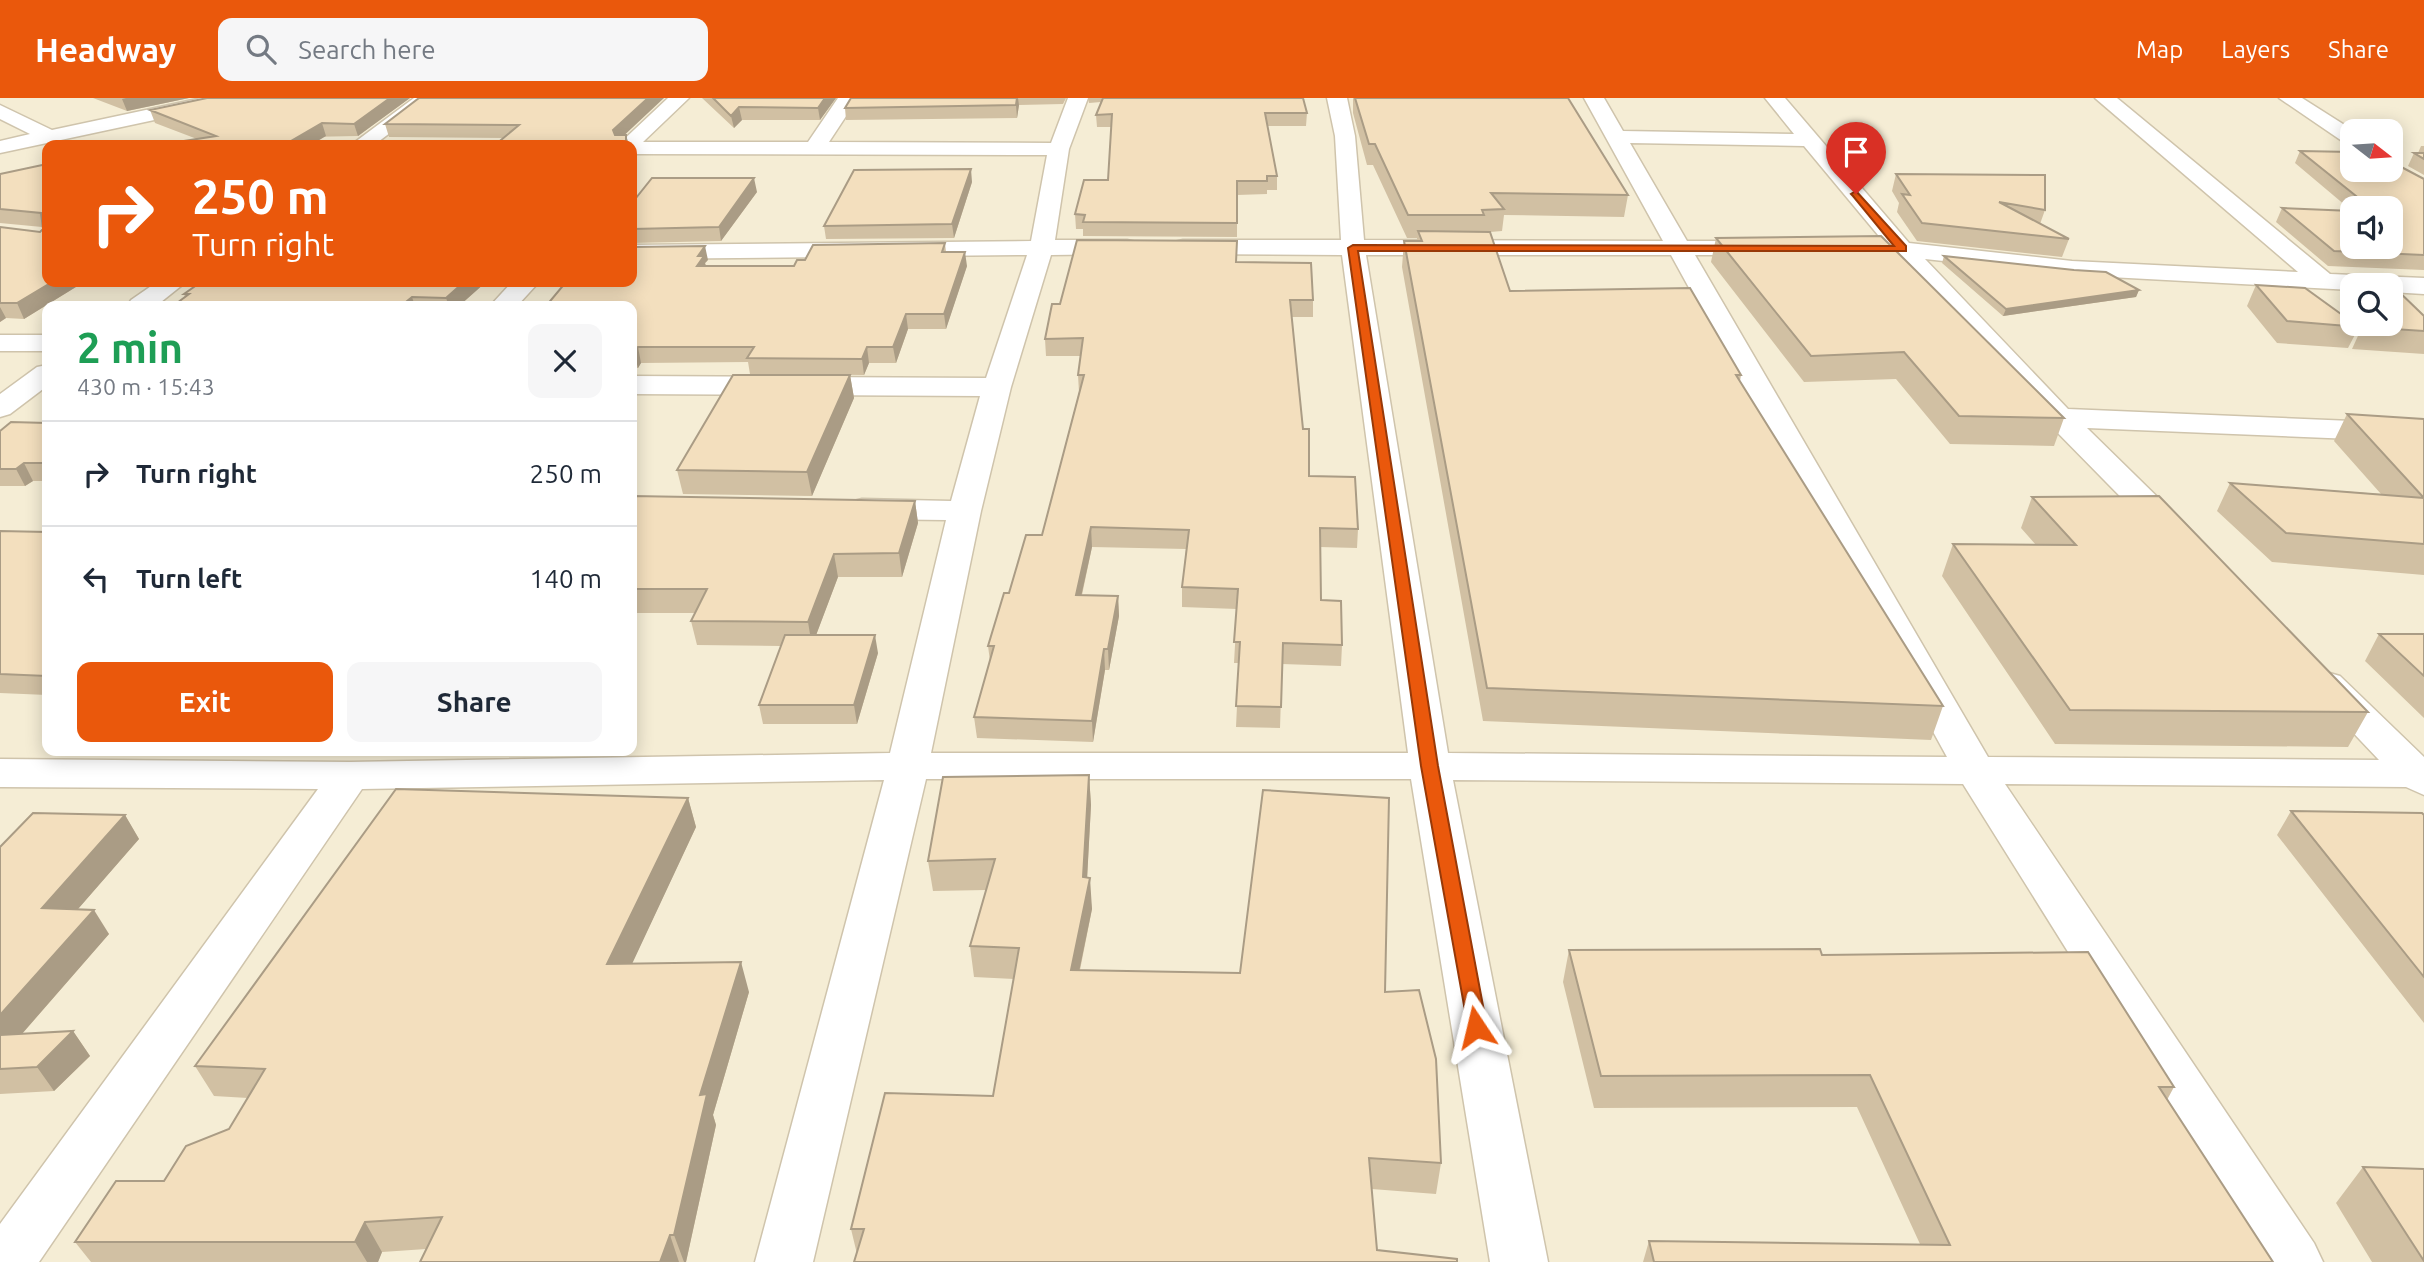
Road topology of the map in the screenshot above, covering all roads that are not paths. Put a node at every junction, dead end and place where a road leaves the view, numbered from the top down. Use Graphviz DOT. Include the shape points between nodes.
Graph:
graph roads {
  1 [pos="229,98"];
  2 [pos="426,98"];
  3 [pos="679,98"];
  4 [pos="848,98"];
  5 [pos="1078,98"];
  6 [pos="1338,98"];
  7 [pos="1594,98"];
  8 [pos="1775,98"];
  9 [pos="2105,98"];
  10 [pos="2289,98"];
  11 [pos="0,111"];
  12 [pos="2340,131"];
  13 [pos="49,136"];
  14 [pos="1617,137"];
  15 [pos="368,140"];
  16 [pos="637,140"];
  17 [pos="1810,140"];
  18 [pos="0,147"];
  19 [pos="637,147"];
  20 [pos="814,149"];
  21 [pos="1059,149"];
  22 [pos="1042,246"];
  23 [pos="1353,248"];
  24 [pos="1677,248"];
  25 [pos="1796,248"];
  26 [pos="1823,248"];
  27 [pos="1902,248"];
  28 [pos="637,252"];
  29 [pos="2321,279"];
  30 [pos="2424,286"];
  31 [pos="166,287"];
  32 [pos="521,287"];
  33 [pos="146,301"];
  34 [pos="508,301"];
  35 [pos="0,343"];
  36 [pos="42,343"];
  37 [pos="42,377"];
  38 [pos="637,385"];
  39 [pos="997,387"];
  40 [pos="0,408"];
  41 [pos="2060,418"];
  42 [pos="2424,433"];
  43 [pos="826,509"];
  44 [pos="965,511"];
  45 [pos="2198,556"];
  46 [pos="2307,665"];
  47 [pos="74,762"];
  48 [pos="908,766"];
  49 [pos="1430,766"];
  50 [pos="1976,772"];
  51 [pos="0,774"];
  52 [pos="350,776"];
  53 [pos="2421,776"];
  54 [pos="5,1257"];
  55 [pos="784,1262"];
  56 [pos="1519,1262"];
  57 [pos="2294,1262"];
  1 -- 13 [label="street"];
  2 -- 15 [label="street"];
  3 -- 16 [label="street"];
  4 -- 20 [label="street"];
  5 -- 21 [label="street"];
  6 -- 23 [label="street"];
  7 -- 14 [label="street"];
  8 -- 17 [label="street"];
  9 -- 29 [label="street"];
  10 -- 12 [label="street"];
  11 -- 13 [label="street"];
  13 -- 18 [label="street"];
  14 -- 17 [label="street"];
  14 -- 24 [label="street"];
  17 -- 27 [label="street"];
  19 -- 20 [label="street"];
  20 -- 21 [label="street"];
  21 -- 22 [label="street"];
  22 -- 23 [label="street"];
  22 -- 28 [label="street"];
  22 -- 39 [label="street"];
  23 -- 24 [label="street"];
  23 -- 49 [label="street"];
  24 -- 25 [label="street"];
  24 -- 50 [label="street"];
  26 -- 27 [label="street"];
  27 -- 29 [label="street" via="2071,268"];
  27 -- 41 [label="street"];
  29 -- 30 [label="street"];
  31 -- 33 [label="street"];
  32 -- 34 [label="street"];
  35 -- 36 [label="street"];
  37 -- 40 [label="street"];
  38 -- 39 [label="street"];
  39 -- 44 [label="street"];
  41 -- 42 [label="street"];
  41 -- 45 [label="street"];
  43 -- 44 [label="street"];
  44 -- 48 [label="street"];
  46 -- 53 [label="street"];
  47 -- 51 [label="street"];
  47 -- 52 [label="street"];
  48 -- 49 [label="street"];
  48 -- 52 [label="street"];
  48 -- 55 [label="street"];
  49 -- 50 [label="street"];
  49 -- 56 [label="street"];
  50 -- 53 [label="street"];
  50 -- 57 [label="street"];
  52 -- 54 [label="street"];
}
